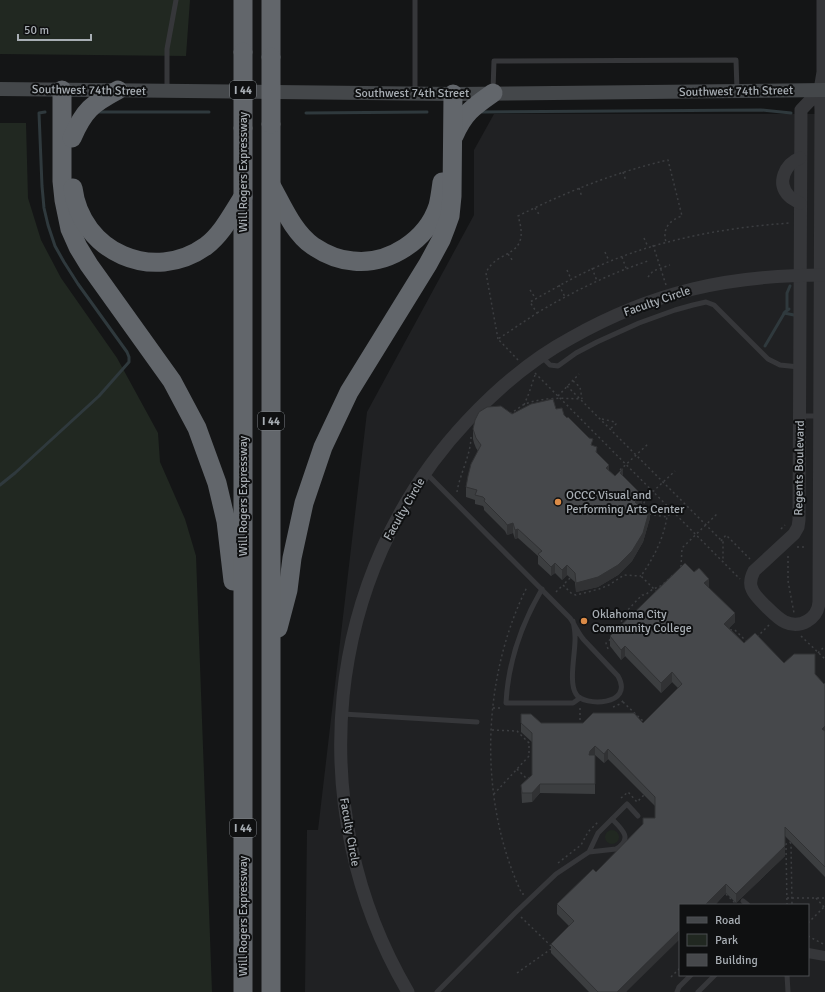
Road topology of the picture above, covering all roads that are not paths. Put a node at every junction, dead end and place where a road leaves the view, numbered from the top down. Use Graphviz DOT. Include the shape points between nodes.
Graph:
graph roads {
  1 [pos="176,0"];
  2 [pos="243,0"];
  3 [pos="271,0"];
  4 [pos="415,0"];
  5 [pos="823,0"];
  6 [pos="0,89"];
  7 [pos="67,90"];
  8 [pos="118,90"];
  9 [pos="822,90"];
  10 [pos="167,91"];
  11 [pos="737,91"];
  12 [pos="415,93"];
  13 [pos="493,93"];
  14 [pos="448,94"];
  15 [pos="72,138"];
  16 [pos="453,139"];
  17 [pos="271,186"];
  18 [pos="821,193"];
  19 [pos="243,197"];
  20 [pos="800,198"];
  21 [pos="800,275"];
  22 [pos="823,275"];
  23 [pos="541,357"];
  24 [pos="800,367"];
  25 [pos="799,416"];
  26 [pos="822,416"];
  27 [pos="426,472"];
  28 [pos="822,513"];
  29 [pos="822,587"];
  30 [pos="542,589"];
  31 [pos="573,621"];
  32 [pos="271,657"];
  33 [pos="244,665"];
  34 [pos="580,698"];
  35 [pos="342,714"];
  36 [pos="477,722"];
  37 [pos="638,816"];
  38 [pos="612,819"];
  39 [pos="589,852"];
  40 [pos="743,900"];
  41 [pos="747,904"];
  42 [pos="809,953"];
  43 [pos="825,956"];
  44 [pos="690,976"];
  45 [pos="714,976"];
  46 [pos="788,976"];
  47 [pos="243,992"];
  48 [pos="271,992"];
  49 [pos="408,992"];
  50 [pos="437,992"];
  51 [pos="677,992"];
  52 [pos="698,992"];
  53 [pos="788,992"];
  1 -- 10 [label="lane" via="167,49"];
  2 -- 19 [label="highway, Will Rogers Expressway / I 44, bridge"];
  3 -- 17 [label="highway, I 44, bridge"];
  4 -- 12 [label="lane"];
  5 -- 9 [label="street"];
  6 -- 7 [label="main road, Southwest 74th Street"];
  7 -- 8 [label="main road, Southwest 74th Street"];
  7 -- 15 [label="highway"];
  7 -- 33 [label="highway" via="62,181 70,229 89,265 172,381 197,428 217,483 226,521"];
  8 -- 10 [label="main road, Southwest 74th Street"];
  8 -- 15 [label="highway" via="87,110 79,120"];
  9 -- 11 [label="main road, Southwest 74th Street"];
  9 -- 18 [label="street, Regents Boulevard"];
  9 -- 20 [label="street, Regents Boulevard" via="801,110"];
  10 -- 12 [label="main road, Southwest 74th Street"];
  11 -- 13 [label="main road, Southwest 74th Street"];
  11 -- 13 [label="lane" via="736,60 494,61"];
  12 -- 14 [label="main road, Southwest 74th Street"];
  13 -- 14 [label="main road, Southwest 74th Street"];
  13 -- 16 [label="highway" via="468,111"];
  14 -- 16 [label="highway"];
  14 -- 17 [label="highway" via="443,176 438,206 426,228 401,250 383,258 364,262 332,256 303,237"];
  15 -- 19 [label="highway" via="72,180 79,212 95,237 116,253 128,258 165,262 198,251 222,228"];
  16 -- 32 [label="highway" via="452,196 446,228 428,264 348,392 323,446 304,504 288,590"];
  17 -- 32 [label="highway, I 44"];
  18 -- 20 [label="street"];
  18 -- 22 [label="street, Regents Boulevard"];
  19 -- 33 [label="highway, Will Rogers Expressway / I 44"];
  20 -- 21 [label="street, Regents Boulevard"];
  21 -- 22 [label="street, Faculty Circle"];
  21 -- 23 [label="street, Faculty Circle" via="720,282 664,297 590,328"];
  21 -- 24 [label="street, Regents Boulevard"];
  22 -- 26 [label="street, Regents Boulevard"];
  23 -- 24 [label="lane" via="550,365 558,366 576,353 620,331 675,310 706,302 714,305 768,359 780,365"];
  23 -- 27 [label="street, Faculty Circle" via="486,401 449,441"];
  24 -- 25 [label="street, Regents Boulevard"];
  25 -- 26 [label="lane"];
  25 -- 29 [label="street, Regents Boulevard" via="798,527 794,534 754,571 750,583 755,595 780,619 786,623 796,624 804,623 814,616 819,606"];
  26 -- 28 [label="street, Regents Boulevard"];
  27 -- 30 [label="lane"];
  27 -- 35 [label="street, Faculty Circle" via="392,526 368,581 351,645"];
  28 -- 29 [label="street, Regents Boulevard"];
  30 -- 31 [label="lane"];
  30 -- 34 [label="lane" via="521,632 513,660 506,703 573,703"];
  31 -- 34 [label="lane" via="573,688"];
  31 -- 34 [label="lane" via="584,640 618,676 621,684 620,693 612,700 588,701"];
  32 -- 48 [label="highway, I 44"];
  33 -- 47 [label="highway, Will Rogers Expressway / I 44"];
  35 -- 36 [label="lane"];
  35 -- 49 [label="street, Faculty Circle" via="342,780 354,859 383,945"];
  37 -- 38 [label="lane" via="627,804"];
  38 -- 39 [label="lane" via="598,833"];
  38 -- 39 [label="lane" via="624,832 623,844 616,849"];
  39 -- 50 [label="lane" via="556,874"];
  40 -- 41 [label="lane"];
  42 -- 43 [label="street"];
  44 -- 51 [label="lane"];
  45 -- 52 [label="lane"];
  46 -- 53 [label="lane"];
}
